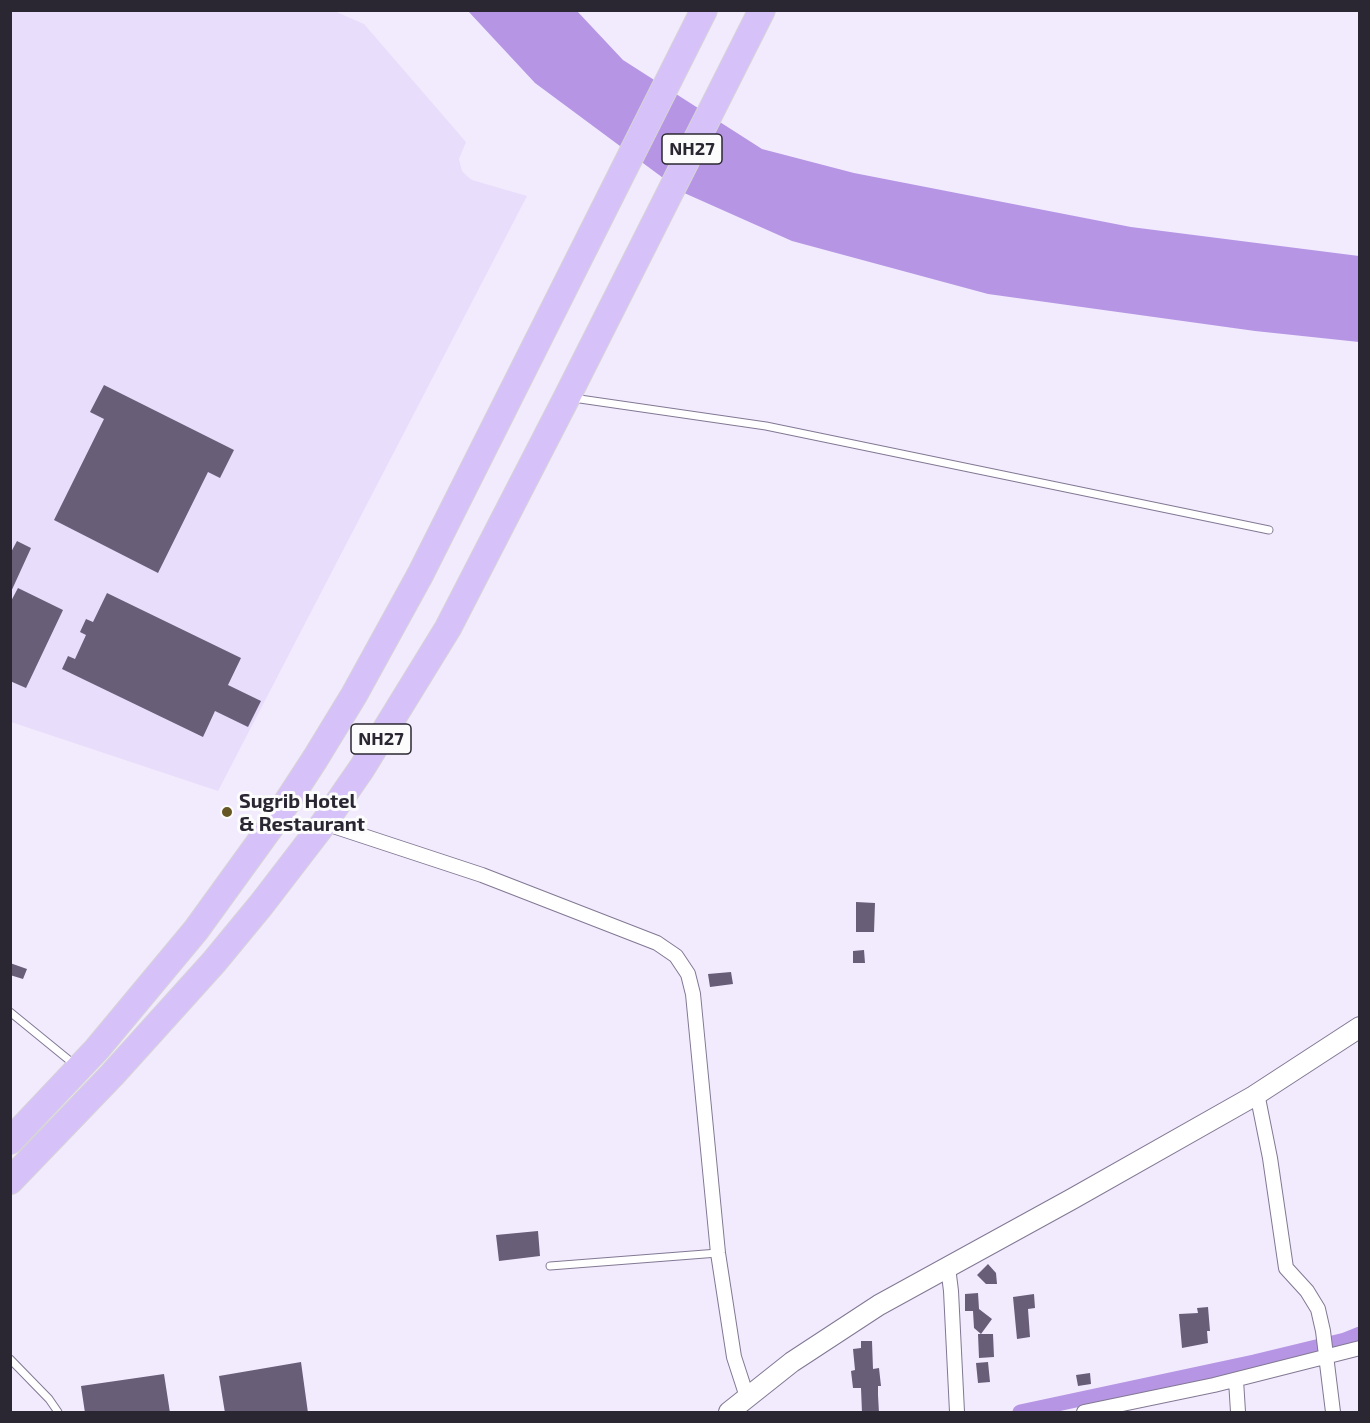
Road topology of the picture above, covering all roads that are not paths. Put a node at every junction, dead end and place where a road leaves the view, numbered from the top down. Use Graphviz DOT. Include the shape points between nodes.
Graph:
graph roads {
  1 [pos="704,10"];
  2 [pos="762,10"];
  3 [pos="567,397"];
  4 [pos="1269,530"];
  5 [pos="324,823"];
  6 [pos="10,1012"];
  7 [pos="1359,1027"];
  8 [pos="79,1068"];
  9 [pos="1257,1093"];
  10 [pos="10,1141"];
  11 [pos="10,1181"];
  12 [pos="718,1253"];
  13 [pos="550,1266"];
  14 [pos="948,1267"];
  15 [pos="1359,1348"];
  16 [pos="1326,1354"];
  17 [pos="10,1359"];
  18 [pos="1236,1380"];
  19 [pos="747,1397"];
  20 [pos="58,1413"];
  21 [pos="729,1413"];
  22 [pos="957,1413"];
  23 [pos="1084,1413"];
  24 [pos="1239,1413"];
  25 [pos="1334,1413"];
  1 -- 8 [label="highway, NH27" via="420,575 354,695 272,825 196,930"];
  2 -- 3 [label="highway, NH27"];
  3 -- 4 [label="lane" via="766,426"];
  3 -- 5 [label="highway, NH27" via="448,628"];
  5 -- 11 [label="highway, NH27" via="180,1001"];
  5 -- 12 [label="street" via="482,875 657,943 676,956 688,974 693,994"];
  6 -- 8 [label="lane"];
  7 -- 9 [label="street"];
  8 -- 10 [label="highway, NH27"];
  9 -- 14 [label="street"];
  9 -- 16 [label="street" via="1286,1268 1318,1309"];
  12 -- 13 [label="lane"];
  12 -- 19 [label="street" via="734,1357"];
  14 -- 19 [label="street" via="879,1305"];
  14 -- 22 [label="street"];
  15 -- 16 [label="street"];
  16 -- 18 [label="street"];
  16 -- 25 [label="street"];
  17 -- 20 [label="lane"];
  18 -- 23 [label="street"];
  18 -- 24 [label="street"];
  19 -- 21 [label="street"];
}
